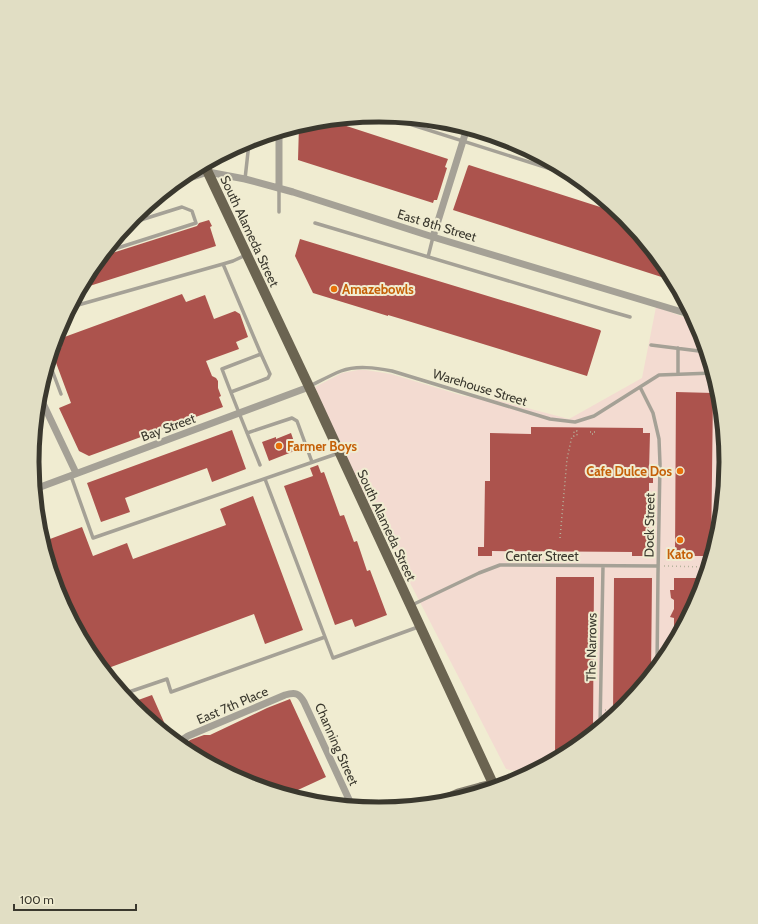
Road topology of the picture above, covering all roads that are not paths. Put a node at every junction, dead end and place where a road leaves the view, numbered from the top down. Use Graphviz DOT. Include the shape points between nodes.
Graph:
graph roads {
  1 [pos="407,124"];
  2 [pos="465,134"];
  3 [pos="279,137"];
  4 [pos="463,141"];
  5 [pos="248,148"];
  6 [pos="207,169"];
  7 [pos="208,169"];
  8 [pos="551,169"];
  9 [pos="245,179"];
  10 [pos="279,188"];
  11 [pos="279,212"];
  12 [pos="141,220"];
  13 [pos="314,223"];
  14 [pos="433,237"];
  15 [pos="114,249"];
  16 [pos="247,254"];
  17 [pos="428,257"];
  18 [pos="223,264"];
  19 [pos="79,304"];
  20 [pos="684,313"];
  21 [pos="630,317"];
  22 [pos="651,345"];
  23 [pos="678,348"];
  24 [pos="700,351"];
  25 [pos="261,354"];
  26 [pos="52,370"];
  27 [pos="707,373"];
  28 [pos="678,374"];
  29 [pos="309,387"];
  30 [pos="640,388"];
  31 [pos="231,392"];
  32 [pos="62,394"];
  33 [pos="44,406"];
  34 [pos="239,413"];
  35 [pos="247,433"];
  36 [pos="340,453"];
  37 [pos="312,462"];
  38 [pos="260,465"];
  39 [pos="74,474"];
  40 [pos="266,479"];
  41 [pos="40,486"];
  42 [pos="603,566"];
  43 [pos="658,566"];
  44 [pos="410,605"];
  45 [pos="420,626"];
  46 [pos="325,637"];
  47 [pos="657,658"];
  48 [pos="129,692"];
  49 [pos="297,694"];
  50 [pos="600,720"];
  51 [pos="183,740"];
  52 [pos="492,782"];
  53 [pos="347,800"];
  1 -- 4 [label="lane"];
  2 -- 4 [label="street"];
  3 -- 10 [label="street"];
  4 -- 8 [label="lane"];
  4 -- 14 [label="street"];
  5 -- 9 [label="lane"];
  6 -- 16 [label="main road, South Alameda Street"];
  7 -- 9 [label="street, East 8th Street"];
  9 -- 10 [label="street, East 8th Street"];
  10 -- 11 [label="lane"];
  10 -- 14 [label="street, East 8th Street"];
  12 -- 15 [label="lane" via="182,207 192,211 196,223"];
  13 -- 17 [label="lane"];
  14 -- 17 [label="lane"];
  14 -- 20 [label="street, East 8th Street"];
  16 -- 18 [label="lane"];
  16 -- 29 [label="main road, South Alameda Street"];
  17 -- 21 [label="lane"];
  18 -- 19 [label="lane"];
  18 -- 25 [label="lane"];
  22 -- 23 [label="lane"];
  23 -- 24 [label="lane"];
  23 -- 28 [label="lane"];
  25 -- 31 [label="lane" via="270,374 268,378"];
  25 -- 31 [label="lane" via="222,369"];
  26 -- 32 [label="lane"];
  27 -- 28 [label="lane, Warehouse Street"];
  28 -- 30 [label="lane, Warehouse Street" via="660,375"];
  29 -- 30 [label="lane, Warehouse Street" via="342,370 379,369 550,419 575,422 594,416"];
  29 -- 34 [label="street, Bay Street"];
  29 -- 36 [label="main road, South Alameda Street"];
  30 -- 43 [label="lane, Dock Street" via="653,413 658,439"];
  31 -- 34 [label="lane"];
  33 -- 39 [label="street"];
  34 -- 35 [label="lane"];
  34 -- 39 [label="street, Bay Street"];
  35 -- 37 [label="lane" via="292,418 297,422"];
  35 -- 38 [label="lane"];
  36 -- 37 [label="lane"];
  36 -- 44 [label="main road, South Alameda Street"];
  37 -- 40 [label="lane"];
  39 -- 40 [label="lane" via="93,538"];
  39 -- 41 [label="street, Bay Street"];
  40 -- 46 [label="lane"];
  42 -- 43 [label="lane, Center Street"];
  42 -- 44 [label="lane, Center Street" via="500,565"];
  42 -- 50 [label="lane, The Narrows"];
  43 -- 47 [label="lane, Dock Street"];
  44 -- 45 [label="main road, South Alameda Street"];
  45 -- 46 [label="lane" via="333,658"];
  45 -- 52 [label="main road, South Alameda Street"];
  46 -- 48 [label="lane" via="171,692 167,679"];
  49 -- 51 [label="street, East 7th Place" via="285,695"];
  49 -- 53 [label="street, Channing Street" via="304,702"];
}
